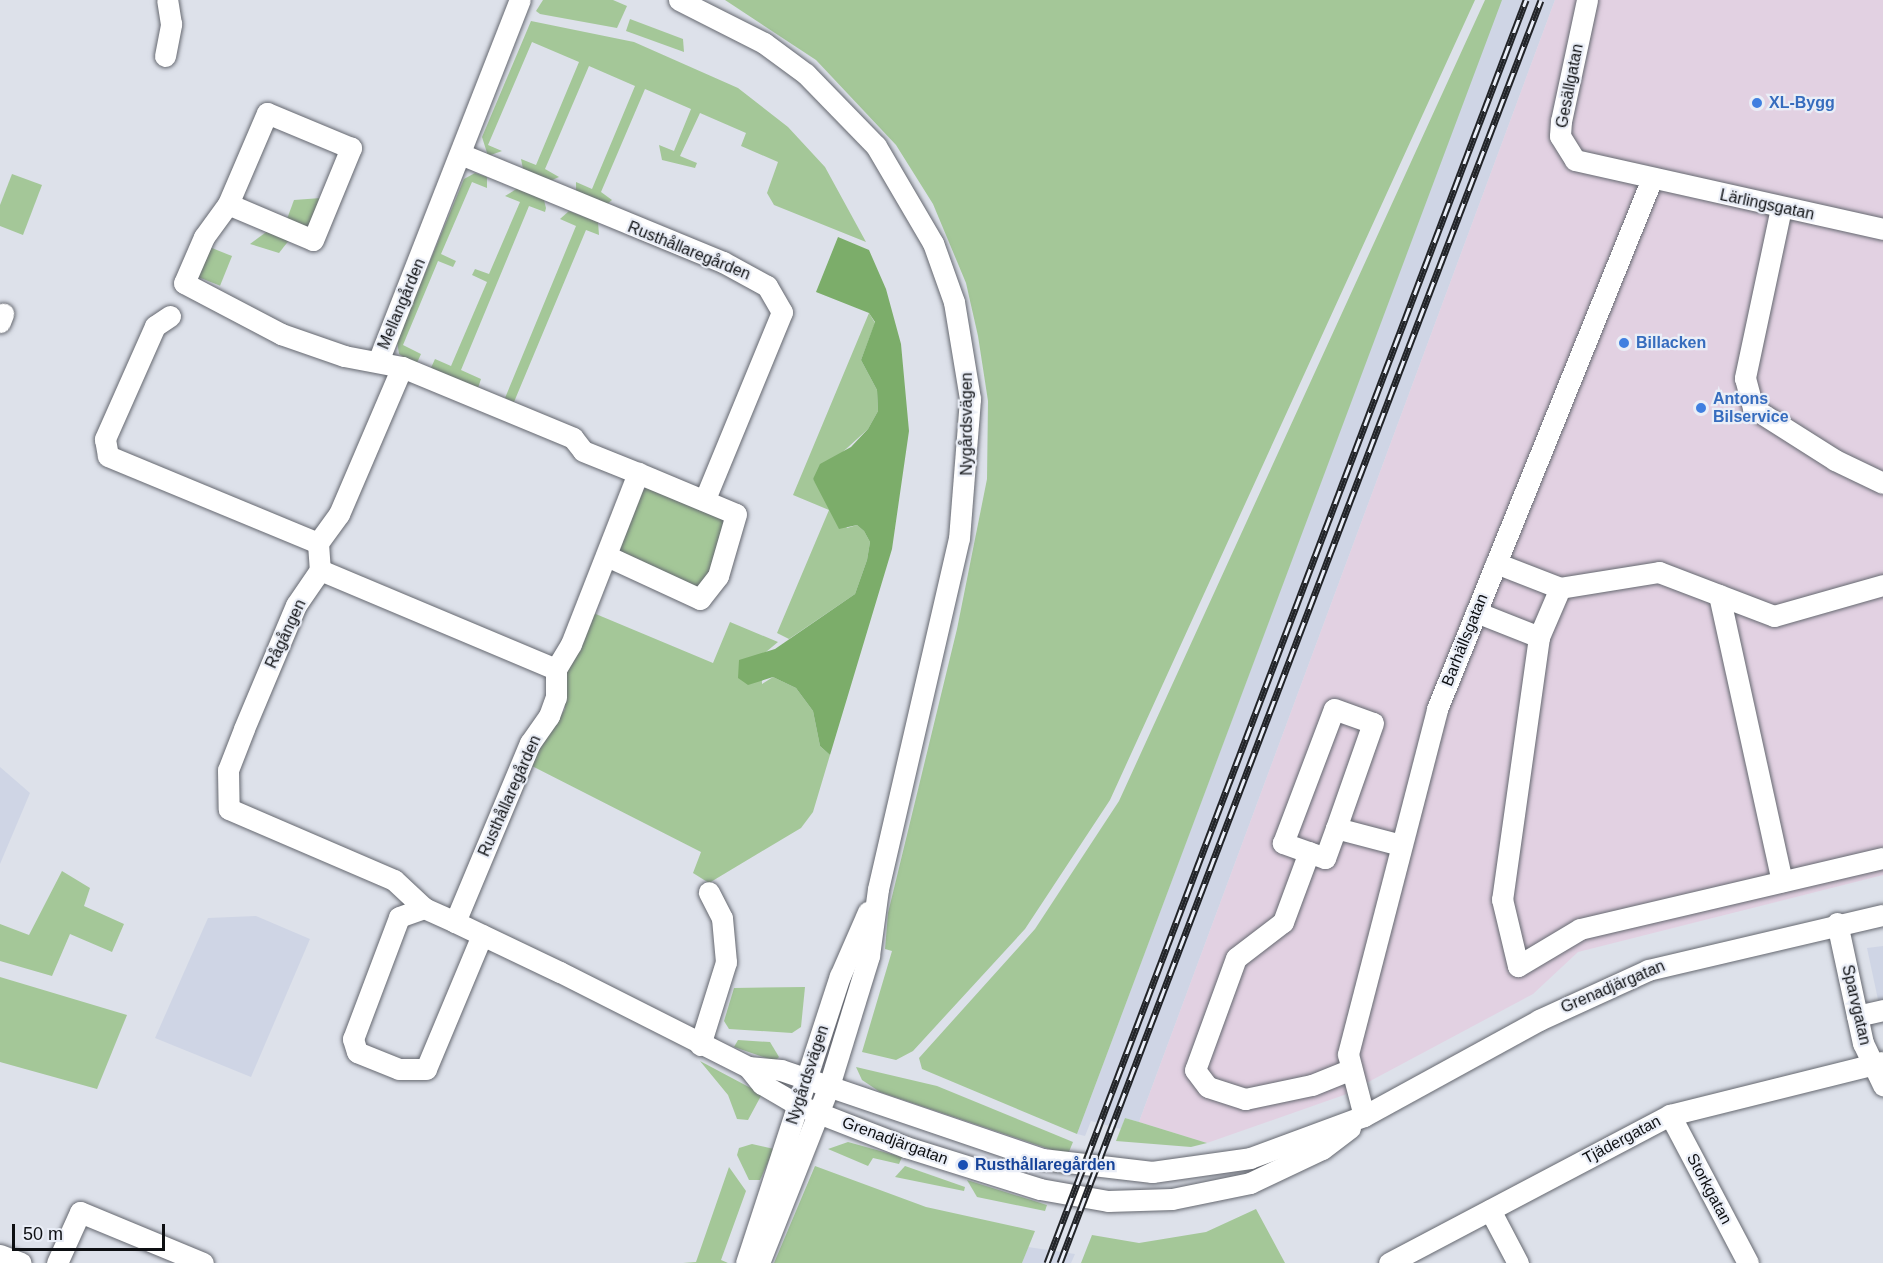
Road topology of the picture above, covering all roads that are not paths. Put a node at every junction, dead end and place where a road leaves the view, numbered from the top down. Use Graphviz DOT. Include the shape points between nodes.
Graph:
graph roads {
  1 [pos="167,0"];
  2 [pos="520,0"];
  3 [pos="679,0"];
  4 [pos="1587,0"];
  5 [pos="165,56"];
  6 [pos="463,155"];
  7 [pos="1651,181"];
  8 [pos="228,204"];
  9 [pos="1781,207"];
  10 [pos="1883,229"];
  11 [pos="170,315"];
  12 [pos="379,359"];
  13 [pos="402,367"];
  14 [pos="638,473"];
  15 [pos="1883,483"];
  16 [pos="705,499"];
  17 [pos="318,543"];
  18 [pos="607,556"];
  19 [pos="1496,563"];
  20 [pos="320,570"];
  21 [pos="1883,585"];
  22 [pos="1560,588"];
  23 [pos="1719,595"];
  24 [pos="1476,612"];
  25 [pos="1539,637"];
  26 [pos="556,669"];
  27 [pos="1336,828"];
  28 [pos="1401,845"];
  29 [pos="1309,852"];
  30 [pos="1883,858"];
  31 [pos="1782,881"];
  32 [pos="878,889"];
  33 [pos="709,892"];
  34 [pos="424,908"];
  35 [pos="1883,915"];
  36 [pos="455,922"];
  37 [pos="1837,923"];
  38 [pos="482,935"];
  39 [pos="1883,1010"];
  40 [pos="1857,1016"];
  41 [pos="699,1045"];
  42 [pos="1878,1064"];
  43 [pos="748,1068"];
  44 [pos="1349,1070"];
  45 [pos="806,1079"];
  46 [pos="1883,1085"];
  47 [pos="829,1086"];
  48 [pos="798,1105"];
  49 [pos="819,1114"];
  50 [pos="1670,1115"];
  51 [pos="1364,1116"];
  52 [pos="1490,1210"];
  53 [pos="0,1255"];
  54 [pos="21,1263"];
  55 [pos="57,1263"];
  56 [pos="203,1263"];
  57 [pos="746,1263"];
  58 [pos="759,1263"];
  59 [pos="1389,1263"];
  60 [pos="1518,1263"];
  61 [pos="1748,1263"];
  1 -- 5 [label="street" via="171,24"];
  2 -- 6 [label="street, Mellangården"];
  3 -- 32 [label="street, Nygårdsvägen" via="764,43 806,74 876,146 933,243 966,356 970,438 960,538"];
  4 -- 7 [label="street, Gesällgatan" via="1560,136 1575,160"];
  6 -- 12 [label="street, Mellangården"];
  6 -- 16 [label="street, Rusthållaregården" via="723,262 767,286 782,312"];
  7 -- 9 [label="street, Lärlingsgatan"];
  7 -- 19 [label="street, Barhällsgatan"];
  8 -- 8 [label="street, Mellangården" via="267,112 351,148 313,240"];
  8 -- 12 [label="street, Mellangården" via="204,237 184,283 281,334 344,356"];
  9 -- 10 [label="street, Lärlingsgatan"];
  9 -- 15 [label="street" via="1745,378 1753,408"];
  11 -- 17 [label="street" via="155,326 105,439 108,456"];
  12 -- 13 [label="street"];
  13 -- 14 [label="street" via="573,438 582,451"];
  13 -- 17 [label="street" via="339,514"];
  14 -- 16 [label="street"];
  14 -- 18 [label="street, Rusthållaregården"];
  16 -- 18 [label="street" via="732,509 737,521 718,576 700,600"];
  17 -- 20 [label="street"];
  18 -- 26 [label="street, Rusthållaregården"];
  19 -- 22 [label="street"];
  19 -- 24 [label="street, Barhällsgatan"];
  20 -- 26 [label="street"];
  20 -- 34 [label="street, Rågången" via="296,605 228,770 230,809 394,880"];
  21 -- 23 [label="street" via="1774,616"];
  22 -- 23 [label="street" via="1659,572"];
  22 -- 25 [label="street"];
  23 -- 31 [label="street"];
  24 -- 25 [label="street"];
  24 -- 28 [label="street, Barhällsgatan" via="1437,709"];
  25 -- 31 [label="street" via="1503,899 1518,966 1580,929"];
  26 -- 36 [label="street, Rusthållaregården" via="556,697 549,716 530,743"];
  27 -- 28 [label="street"];
  27 -- 29 [label="street" via="1325,858"];
  27 -- 29 [label="street" via="1373,723 1334,709 1283,843"];
  28 -- 44 [label="street, Barhällsgatan" via="1348,1053"];
  29 -- 44 [label="street" via="1283,922 1236,958 1195,1070 1208,1087 1245,1099 1312,1085"];
  30 -- 31 [label="street"];
  32 -- 45 [label="street, Nygårdsvägen"];
  32 -- 47 [label="street, Nygårdsvägen" via="869,956"];
  33 -- 41 [label="street" via="722,918 726,962"];
  34 -- 36 [label="street"];
  34 -- 38 [label="street" via="399,917 353,1039 357,1052 399,1069 426,1069"];
  35 -- 37 [label="street, Grenadjärgatan"];
  36 -- 38 [label="street"];
  37 -- 40 [label="street, Sparvgatan"];
  37 -- 51 [label="street, Grenadjärgatan" via="1685,959 1619,981"];
  38 -- 41 [label="street"];
  39 -- 40 [label="street"];
  40 -- 42 [label="street, Sparvgatan"];
  41 -- 43 [label="street"];
  42 -- 46 [label="street, Sparvgatan"];
  42 -- 50 [label="street, Tjädergatan"];
  43 -- 45 [label="street"];
  43 -- 48 [label="street" via="762,1084"];
  44 -- 51 [label="street, Barhällsgatan"];
  45 -- 47 [label="street, Grenadjärgatan"];
  45 -- 48 [label="street, Nygårdsvägen"];
  47 -- 49 [label="street, Nygårdsvägen"];
  47 -- 51 [label="street, Grenadjärgatan" via="1042,1159 1129,1172 1204,1168 1250,1158"];
  48 -- 49 [label="street, Grenadjärgatan"];
  48 -- 57 [label="street, Nygårdsvägen"];
  49 -- 51 [label="street, Grenadjärgatan" via="1040,1189 1125,1202 1195,1196 1250,1183 1322,1149"];
  49 -- 58 [label="street, Nygårdsvägen"];
  50 -- 52 [label="street, Tjädergatan"];
  50 -- 61 [label="street, Storkgatan"];
  52 -- 59 [label="street, Tjädergatan"];
  52 -- 60 [label="street"];
  53 -- 54 [label="street"];
  55 -- 56 [label="street" via="80,1212"];
}
